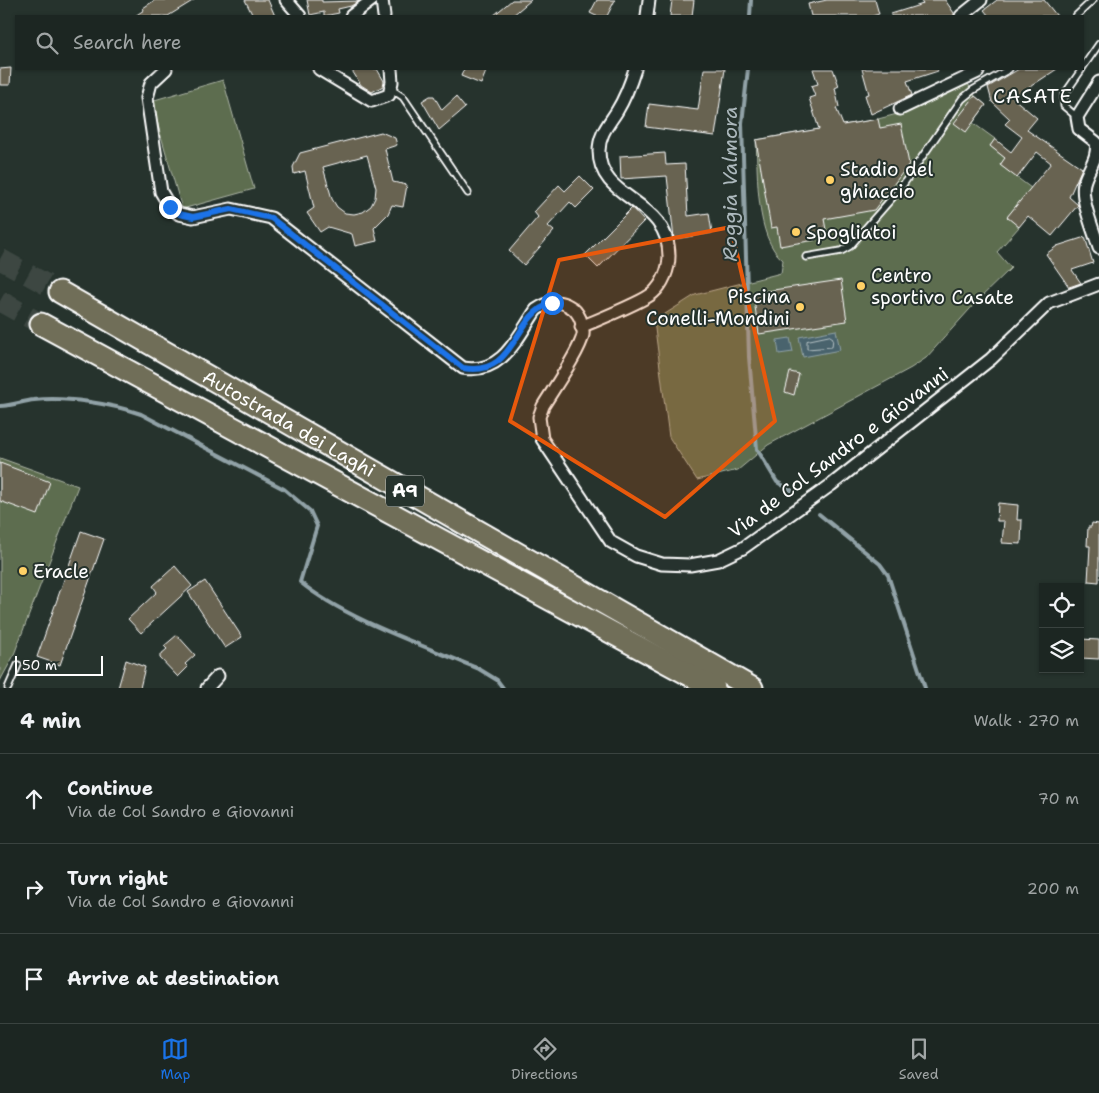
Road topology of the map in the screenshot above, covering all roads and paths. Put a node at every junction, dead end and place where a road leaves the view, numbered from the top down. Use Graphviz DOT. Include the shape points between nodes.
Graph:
graph roads {
  1 [pos="372,0"];
  2 [pos="382,0"];
  3 [pos="649,0"];
  4 [pos="981,0"];
  5 [pos="1093,0"];
  6 [pos="351,15"];
  7 [pos="384,15"];
  8 [pos="647,15"];
  9 [pos="962,15"];
  10 [pos="1077,15"];
  11 [pos="1099,44"];
  12 [pos="1084,65"];
  13 [pos="165,70"];
  14 [pos="321,70"];
  15 [pos="390,70"];
  16 [pos="635,70"];
  17 [pos="977,70"];
  18 [pos="1007,70"];
  19 [pos="1081,70"];
  20 [pos="1099,82"];
  21 [pos="390,89"];
  22 [pos="900,109"];
  23 [pos="1077,117"];
  24 [pos="468,193"];
  25 [pos="1099,248"];
  26 [pos="806,257"];
  27 [pos="1099,284"];
  28 [pos="60,292"];
  29 [pos="41,324"];
  30 [pos="582,327"];
  31 [pos="18,665"];
  32 [pos="218,676"];
  33 [pos="8,688"];
  34 [pos="207,688"];
  35 [pos="714,688"];
  36 [pos="752,688"];
  1 -- 6 [label="street"];
  2 -- 7 [label="street"];
  3 -- 8 [label="street"];
  4 -- 9 [label="street"];
  5 -- 10 [label="lane"];
  11 -- 12 [label="lane"];
  13 -- 30 [label="street" via="151,83 147,98 161,192 170,207 179,214 193,217 231,209 271,218 463,368 479,370 495,364 543,305 568,305 580,317"];
  14 -- 21 [label="street" via="372,101 389,95"];
  15 -- 21 [label="street"];
  16 -- 30 [label="street" via="618,110 601,136 600,159 609,180 652,214 663,228 669,245 669,263 664,280 653,294"];
  17 -- 22 [label="street"];
  18 -- 26 [label="lane" via="962,99 900,189 850,246 841,251"];
  19 -- 23 [label="lane" via="1064,95 1064,106"];
  20 -- 23 [label="street"];
  21 -- 24 [label="lane" via="403,96"];
  23 -- 25 [label="street" via="1079,129 1096,142 1098,150 1084,182 1083,196"];
  27 -- 30 [label="street, Via de Col Sandro e Giovanni" via="1049,303 991,359 831,485 743,548 718,560 690,565 662,564 636,556 611,542 542,439 542,406 580,342"];
  28 -- 36 [label="highway, Autostrada dei Laghi / A9"];
  29 -- 35 [label="highway, Autostrada dei Laghi / A9"];
  31 -- 33 [label="lane"];
  32 -- 34 [label="street"];
}
